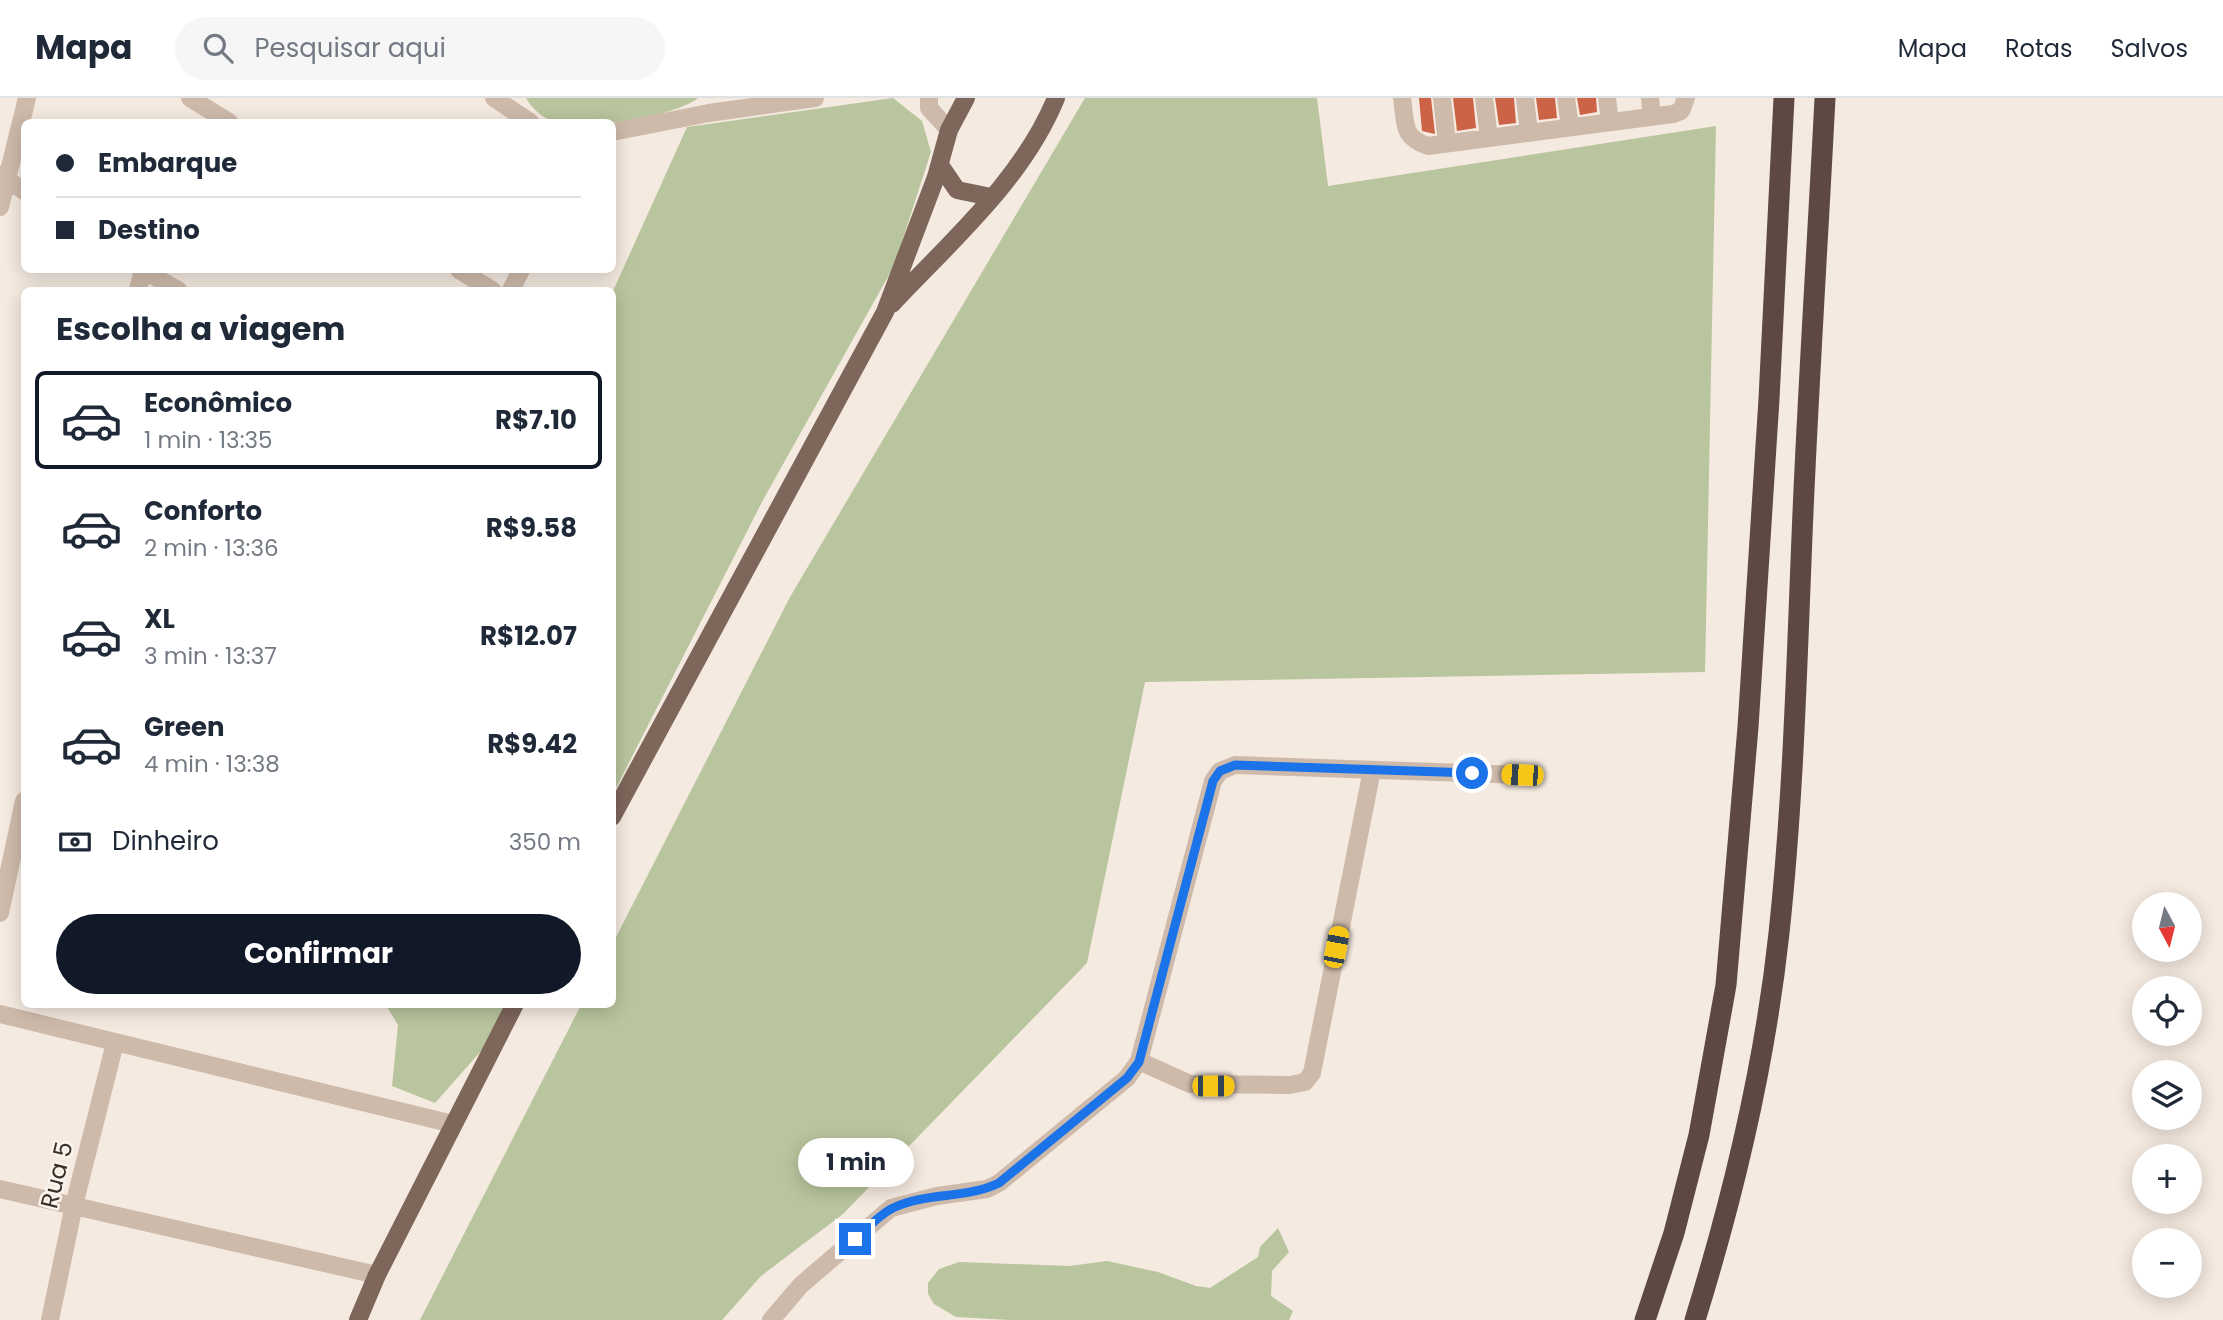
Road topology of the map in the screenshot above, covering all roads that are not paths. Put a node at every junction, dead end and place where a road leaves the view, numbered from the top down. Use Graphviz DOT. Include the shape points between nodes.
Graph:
graph roads {
  1 [pos="27,98"];
  2 [pos="815,98"];
  3 [pos="911,98"];
  4 [pos="966,98"];
  5 [pos="1056,98"];
  6 [pos="1402,98"];
  7 [pos="1442,98"];
  8 [pos="1484,98"];
  9 [pos="1525,98"];
  10 [pos="1566,98"];
  11 [pos="1607,98"];
  12 [pos="1650,98"];
  13 [pos="1784,98"];
  14 [pos="1825,98"];
  15 [pos="193,99"];
  16 [pos="1686,99"];
  17 [pos="500,100"];
  18 [pos="929,103"];
  19 [pos="713,106"];
  20 [pos="1652,117"];
  21 [pos="224,119"];
  22 [pos="526,119"];
  23 [pos="1610,122"];
  24 [pos="1570,127"];
  25 [pos="949,130"];
  26 [pos="616,131"];
  27 [pos="1529,133"];
  28 [pos="1489,138"];
  29 [pos="1447,143"];
  30 [pos="940,165"];
  31 [pos="3,177"];
  32 [pos="21,189"];
  33 [pos="991,197"];
  34 [pos="0,206"];
  35 [pos="148,273"];
  36 [pos="464,273"];
  37 [pos="173,287"];
  38 [pos="487,287"];
  39 [pos="885,312"];
  40 [pos="1371,769"];
  41 [pos="1522,775"];
  42 [pos="616,810"];
  43 [pos="21,815"];
  44 [pos="0,913"];
  45 [pos="513,1008"];
  46 [pos="0,1014"];
  47 [pos="115,1042"];
  48 [pos="1139,1062"];
  49 [pos="453,1124"];
  50 [pos="0,1189"];
  51 [pos="74,1205"];
  52 [pos="377,1275"];
  53 [pos="50,1320"];
  54 [pos="358,1320"];
  55 [pos="772,1320"];
  56 [pos="1646,1320"];
  57 [pos="1695,1320"];
  1 -- 31 [label="street"];
  2 -- 19 [label="street"];
  3 -- 18 [label="street"];
  4 -- 25 [label="main road"];
  5 -- 33 [label="main road" via="1022,162"];
  6 -- 29 [label="street" via="1413,141 1428,146"];
  7 -- 29 [label="street"];
  8 -- 28 [label="street"];
  9 -- 27 [label="street"];
  10 -- 24 [label="street"];
  11 -- 23 [label="street"];
  12 -- 20 [label="street"];
  13 -- 56 [label="highway" via="1748,727 1726,985 1699,1135"];
  14 -- 57 [label="highway" via="1779,936 1743,1144"];
  15 -- 21 [label="street"];
  16 -- 20 [label="street" via="1681,111"];
  17 -- 22 [label="street"];
  18 -- 25 [label="street"];
  19 -- 26 [label="street"];
  20 -- 23 [label="street"];
  23 -- 24 [label="street"];
  24 -- 27 [label="street"];
  25 -- 30 [label="main road"];
  27 -- 28 [label="street"];
  28 -- 29 [label="street"];
  30 -- 33 [label="main road" via="957,190"];
  30 -- 39 [label="main road"];
  31 -- 32 [label="street"];
  31 -- 34 [label="street"];
  33 -- 39 [label="main road"];
  35 -- 37 [label="street"];
  36 -- 38 [label="street"];
  39 -- 42 [label="main road"];
  40 -- 41 [label="street"];
  40 -- 48 [label="street" via="1235,765 1220,771 1213,781"];
  40 -- 48 [label="street" via="1312,1073 1305,1082 1190,1084"];
  43 -- 44 [label="street"];
  45 -- 49 [label="main road"];
  46 -- 47 [label="street"];
  47 -- 49 [label="street"];
  47 -- 51 [label="street, Rua 5"];
  48 -- 55 [label="street" via="1127,1078 999,1183 891,1208 801,1285"];
  49 -- 52 [label="main road"];
  50 -- 51 [label="street"];
  51 -- 52 [label="street"];
  51 -- 53 [label="street, Rua 5"];
  52 -- 54 [label="main road"];
}
